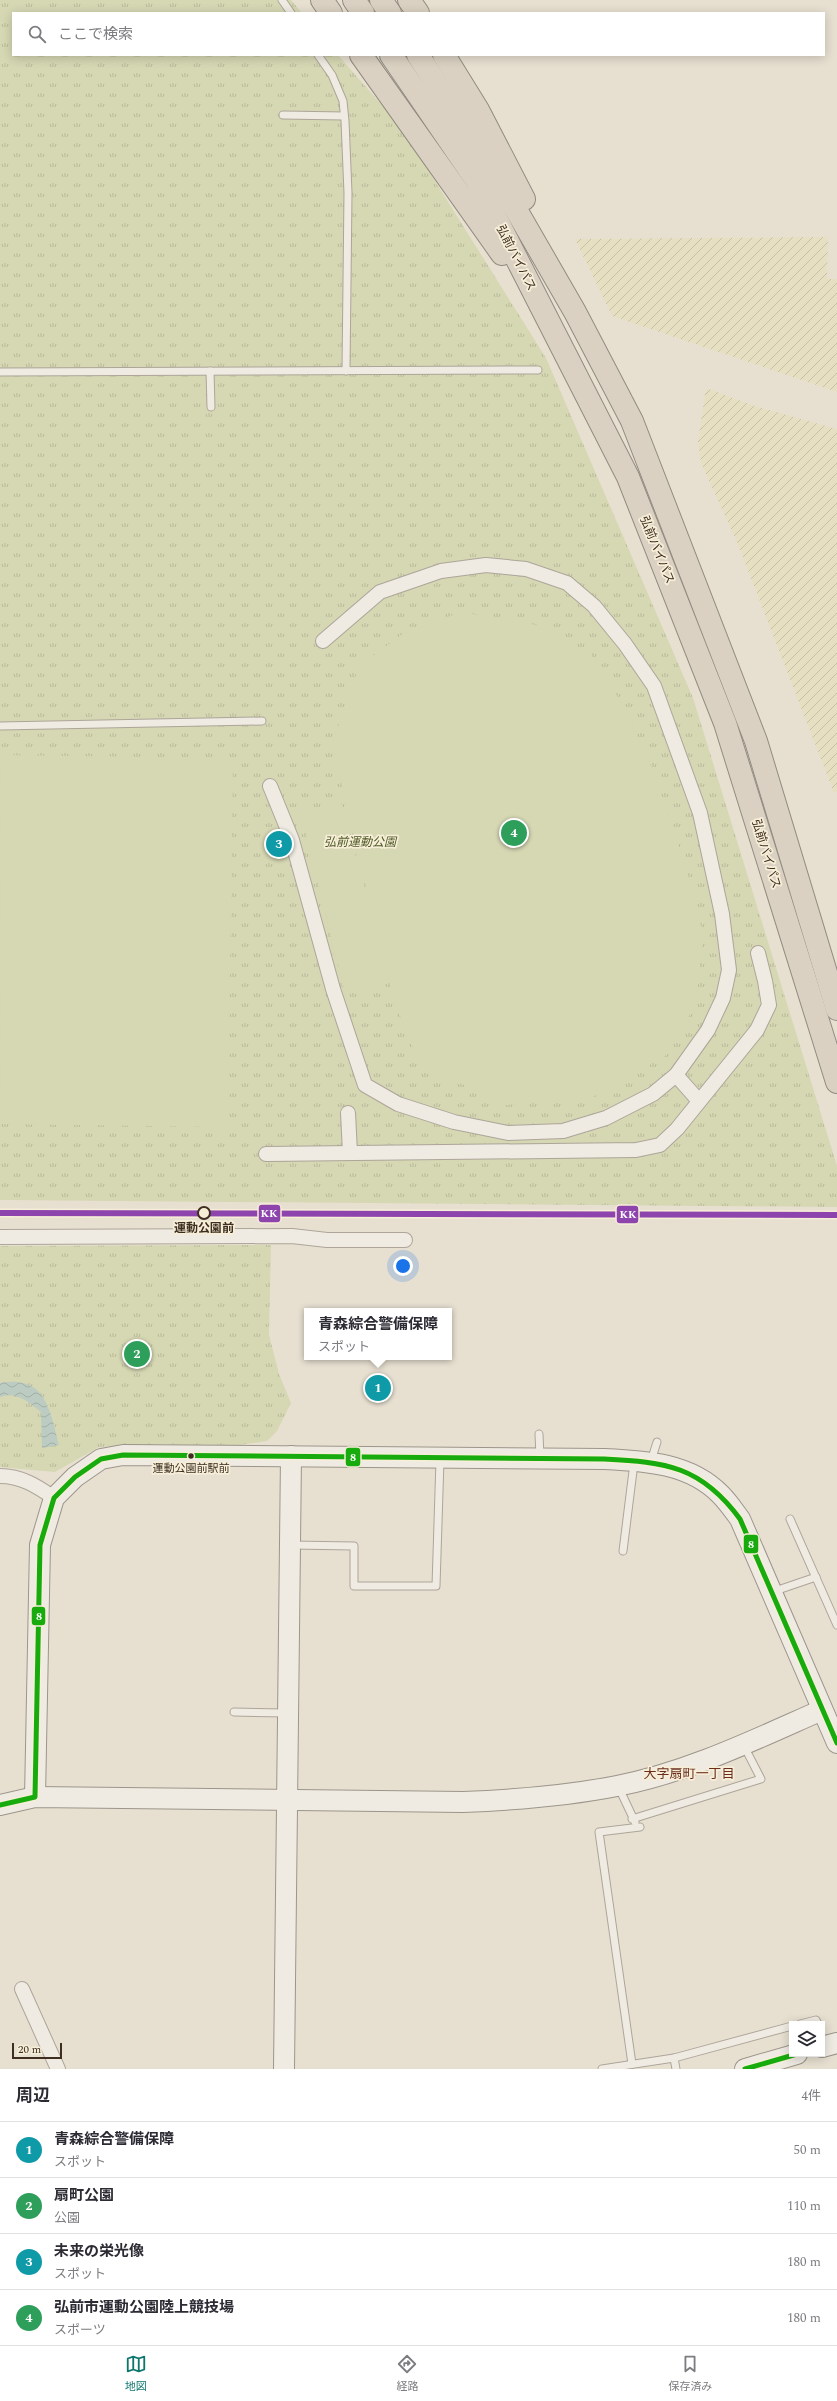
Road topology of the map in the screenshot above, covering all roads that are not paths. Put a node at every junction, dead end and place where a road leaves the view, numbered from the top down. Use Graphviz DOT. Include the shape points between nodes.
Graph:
graph roads {
  1 [pos="282,0"];
  2 [pos="322,0"];
  3 [pos="354,0"];
  4 [pos="381,0"];
  5 [pos="409,0"];
  6 [pos="290,12"];
  7 [pos="330,12"];
  8 [pos="362,12"];
  9 [pos="389,12"];
  10 [pos="417,12"];
  11 [pos="319,56"];
  12 [pos="362,56"];
  13 [pos="392,56"];
  14 [pos="419,56"];
  15 [pos="445,56"];
  16 [pos="283,116"];
  17 [pos="344,116"];
  18 [pos="575,312"];
  19 [pos="549,320"];
  20 [pos="538,370"];
  21 [pos="210,371"];
  22 [pos="346,371"];
  23 [pos="0,372"];
  24 [pos="211,407"];
  25 [pos="323,641"];
  26 [pos="262,721"];
  27 [pos="0,726"];
  28 [pos="270,786"];
  29 [pos="758,953"];
  30 [pos="837,1009"];
  31 [pos="676,1075"];
  32 [pos="837,1082"];
  33 [pos="699,1101"];
  34 [pos="348,1113"];
  35 [pos="350,1153"];
  36 [pos="266,1154"];
  37 [pos="0,1237"];
  38 [pos="405,1240"];
  39 [pos="538,1434"];
  40 [pos="657,1442"];
  41 [pos="292,1456"];
  42 [pos="440,1458"];
  43 [pos="540,1459"];
  44 [pos="643,1461"];
  45 [pos="0,1476"];
  46 [pos="54,1498"];
  47 [pos="790,1519"];
  48 [pos="290,1545"];
  49 [pos="623,1551"];
  50 [pos="816,1577"];
  51 [pos="772,1592"];
  52 [pos="837,1625"];
  53 [pos="822,1710"];
  54 [pos="234,1712"];
  55 [pos="288,1713"];
  56 [pos="837,1743"];
  57 [pos="743,1744"];
  58 [pos="618,1786"];
  59 [pos="35,1797"];
  60 [pos="287,1798"];
  61 [pos="0,1805"];
  62 [pos="632,1820"];
  63 [pos="22,1989"];
  64 [pos="789,2027"];
  65 [pos="789,2056"];
  66 [pos="674,2058"];
  67 [pos="632,2064"];
  68 [pos="58,2069"];
  69 [pos="284,2069"];
  70 [pos="602,2069"];
  71 [pos="676,2069"];
  72 [pos="745,2069"];
  1 -- 6 [label="lane"];
  2 -- 7 [label="highway"];
  3 -- 8 [label="highway"];
  4 -- 9 [label="highway"];
  5 -- 10 [label="highway"];
  11 -- 17 [label="lane" via="332,75 343,101"];
  12 -- 19 [label="highway"];
  13 -- 19 [label="highway, 弘前バイパス" via="477,181"];
  14 -- 18 [label="highway, 弘前バイパス" via="503,187"];
  15 -- 18 [label="highway" via="478,110 514,177"];
  16 -- 17 [label="lane"];
  17 -- 22 [label="lane" via="348,193"];
  18 -- 30 [label="highway, 弘前バイパス" via="632,422 756,741"];
  19 -- 32 [label="highway, 弘前バイパス" via="628,477 725,723"];
  20 -- 22 [label="lane"];
  21 -- 22 [label="lane"];
  21 -- 23 [label="lane"];
  21 -- 24 [label="lane"];
  25 -- 31 [label="street" via="380,592 441,571 486,566 526,569 567,583 594,606 621,638 654,686 678,750 700,813 722,914 729,970 723,998 708,1030"];
  26 -- 27 [label="lane"];
  28 -- 31 [label="street" via="292,840 333,989 365,1086 398,1104 454,1122 508,1133 562,1131 606,1118 653,1094"];
  29 -- 33 [label="street" via="769,1005 757,1030"];
  31 -- 33 [label="street"];
  33 -- 35 [label="street" via="660,1145 636,1150"];
  34 -- 35 [label="street"];
  35 -- 36 [label="street"];
  37 -- 38 [label="street" via="292,1236 327,1240"];
  39 -- 43 [label="lane"];
  40 -- 44 [label="lane"];
  41 -- 42 [label="street"];
  41 -- 46 [label="street" via="123,1455 100,1460 74,1477"];
  41 -- 48 [label="street"];
  42 -- 43 [label="street"];
  42 -- 48 [label="lane" via="436,1586 354,1586 354,1546"];
  43 -- 44 [label="street"];
  44 -- 49 [label="lane"];
  44 -- 51 [label="street" via="689,1472 721,1494 740,1519"];
  45 -- 46 [label="street" via="14,1476"];
  46 -- 59 [label="street" via="40,1545"];
  47 -- 50 [label="lane"];
  48 -- 55 [label="street"];
  50 -- 51 [label="lane"];
  50 -- 52 [label="lane"];
  51 -- 53 [label="street"];
  53 -- 56 [label="street"];
  53 -- 57 [label="street"];
  54 -- 55 [label="lane"];
  55 -- 60 [label="street"];
  57 -- 58 [label="street" via="672,1771"];
  57 -- 62 [label="lane" via="761,1779"];
  58 -- 60 [label="street" via="507,1800 463,1802"];
  58 -- 62 [label="lane"];
  59 -- 60 [label="street"];
  59 -- 61 [label="street"];
  60 -- 69 [label="street"];
  62 -- 67 [label="lane" via="640,1827 599,1832"];
  63 -- 68 [label="street"];
  64 -- 66 [label="lane"];
  65 -- 72 [label="street"];
  66 -- 67 [label="lane"];
  66 -- 71 [label="lane"];
  67 -- 70 [label="lane"];
}
